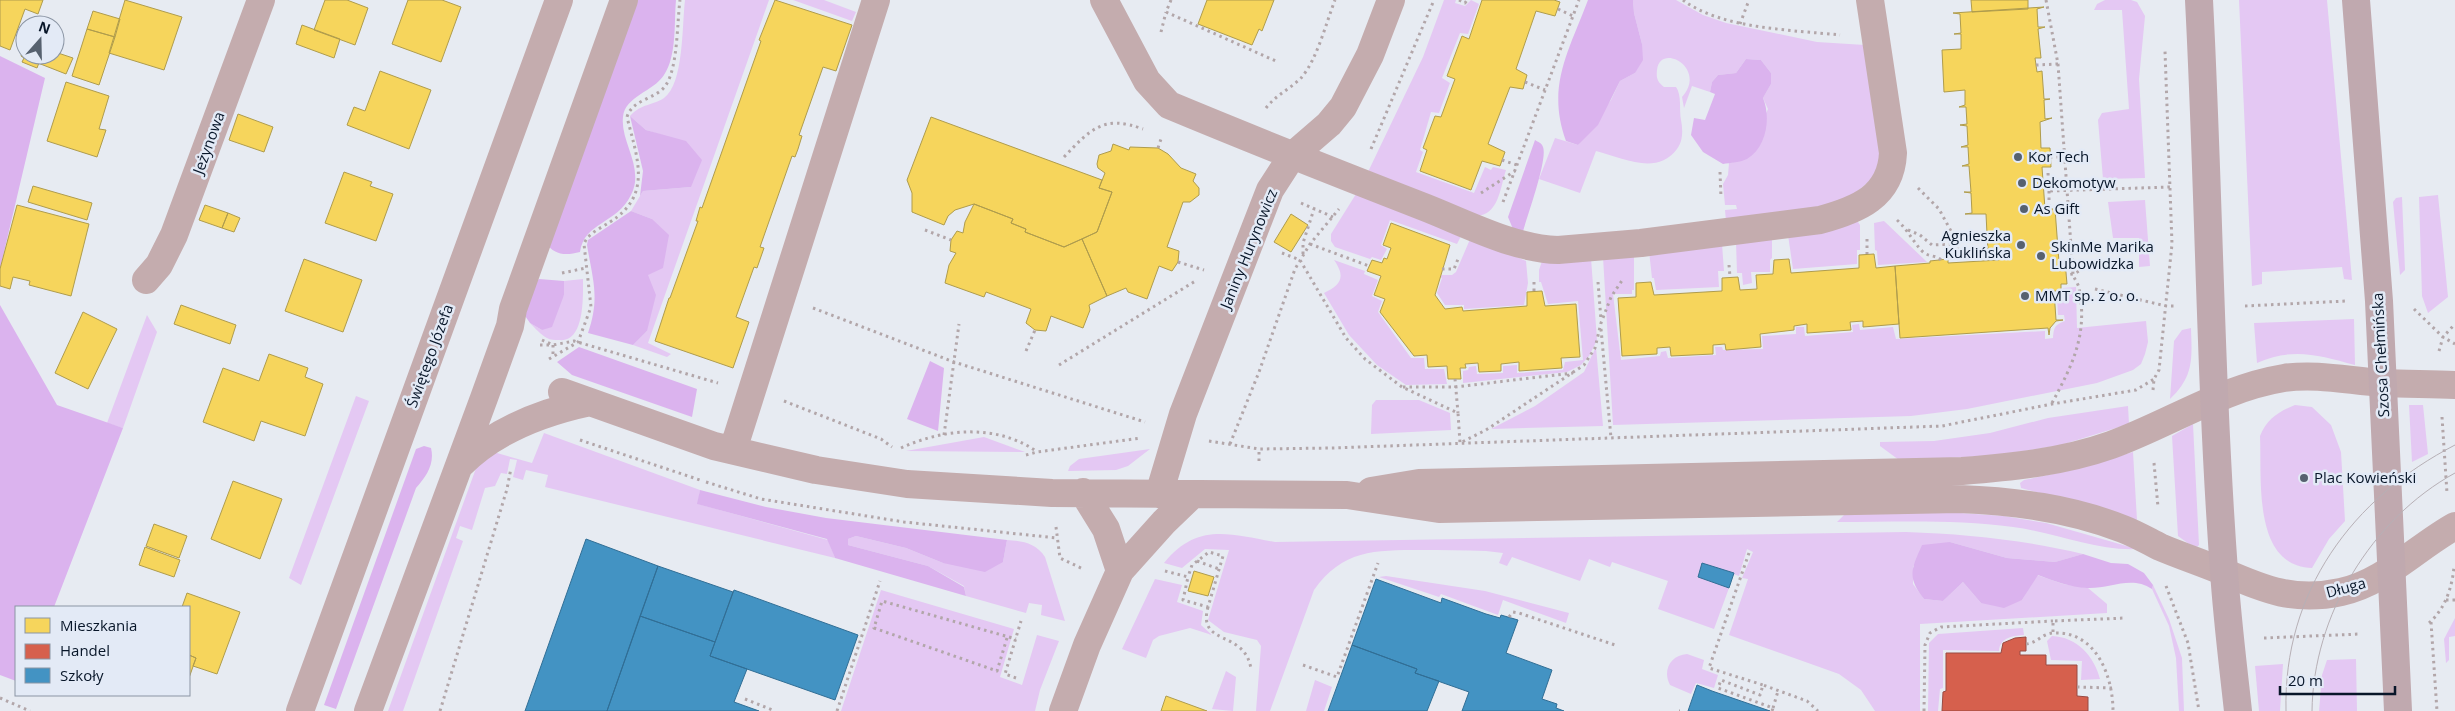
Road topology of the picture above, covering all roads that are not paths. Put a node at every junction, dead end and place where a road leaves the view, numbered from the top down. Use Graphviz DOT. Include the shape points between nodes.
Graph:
graph roads {
  1 [pos="261,0"];
  2 [pos="559,0"];
  3 [pos="624,0"];
  4 [pos="876,0"];
  5 [pos="1104,0"];
  6 [pos="1391,0"];
  7 [pos="1870,0"];
  8 [pos="2199,0"];
  9 [pos="2356,0"];
  10 [pos="1292,156"];
  11 [pos="146,280"];
  12 [pos="2383,383"];
  13 [pos="2455,385"];
  14 [pos="562,392"];
  15 [pos="2215,398"];
  16 [pos="590,402"];
  17 [pos="733,450"];
  18 [pos="458,467"];
  19 [pos="1083,492"];
  20 [pos="1159,494"];
  21 [pos="1192,495"];
  22 [pos="1347,495"];
  23 [pos="2455,526"];
  24 [pos="2392,569"];
  25 [pos="1120,571"];
  26 [pos="2224,572"];
  27 [pos="300,711"];
  28 [pos="368,711"];
  29 [pos="1063,711"];
  30 [pos="2238,711"];
  31 [pos="2398,711"];
  1 -- 11 [label="street, Jeżynowa" via="174,236 159,265"];
  2 -- 27 [label="street, Świętego Józefa"];
  3 -- 18 [label="street"];
  4 -- 17 [label="street"];
  5 -- 10 [label="street" via="1147,81 1169,106"];
  6 -- 10 [label="street, Janiny Hurynowicz" via="1370,55 1343,107 1329,124"];
  7 -- 10 [label="street" via="1893,164 1874,197 1856,209 1820,220 1596,248 1545,250 1513,242"];
  8 -- 15 [label="main road"];
  9 -- 12 [label="main road, Szosa Chełmińska"];
  10 -- 20 [label="street, Janiny Hurynowicz" via="1270,190 1183,414 1168,436"];
  12 -- 13 [label="street"];
  12 -- 15 [label="street" via="2326,377 2285,378"];
  12 -- 24 [label="main road, Szosa Chełmińska"];
  14 -- 16 [label="street"];
  15 -- 22 [label="street" via="2109,445 2015,466 1419,483"];
  15 -- 26 [label="main road"];
  16 -- 17 [label="street"];
  16 -- 18 [label="street" via="553,410 520,425 479,446"];
  17 -- 19 [label="street" via="816,470 907,484"];
  18 -- 28 [label="street"];
  19 -- 20 [label="street"];
  19 -- 25 [label="street" via="1106,530"];
  20 -- 21 [label="street"];
  21 -- 22 [label="street"];
  21 -- 25 [label="street"];
  22 -- 26 [label="street, Długa" via="1438,510 1959,499 2001,501 2086,517 2123,529"];
  23 -- 24 [label="street, Długa"];
  24 -- 26 [label="street, Długa" via="2370,582 2342,592 2308,597 2274,593"];
  24 -- 31 [label="main road, Szosa Chełmińska"];
  25 -- 29 [label="street" via="1087,645"];
  26 -- 30 [label="main road"];
}
